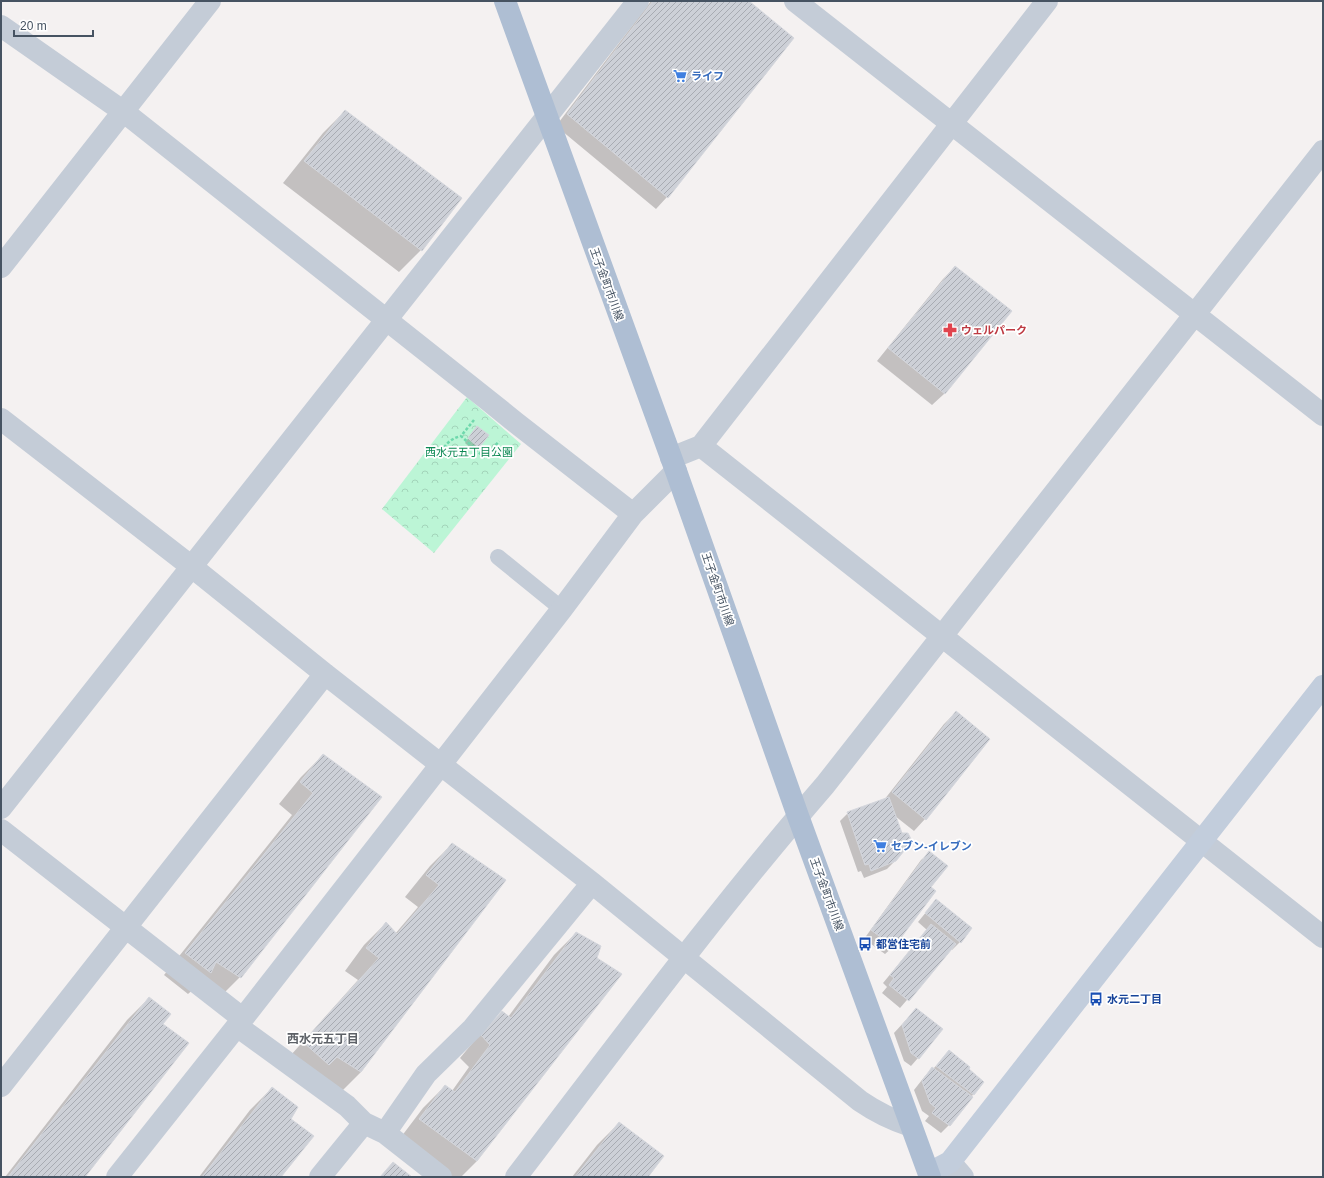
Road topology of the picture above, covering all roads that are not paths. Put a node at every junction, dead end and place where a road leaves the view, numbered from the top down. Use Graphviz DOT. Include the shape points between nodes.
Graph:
graph roads {
  1 [pos="210,1"];
  2 [pos="505,1"];
  3 [pos="638,1"];
  4 [pos="795,1"];
  5 [pos="1047,1"];
  6 [pos="1,26"];
  7 [pos="124,112"];
  8 [pos="546,118"];
  9 [pos="951,123"];
  10 [pos="1323,151"];
  11 [pos="1,267"];
  12 [pos="1194,315"];
  13 [pos="386,320"];
  14 [pos="1323,415"];
  15 [pos="1,419"];
  16 [pos="701,446"];
  17 [pos="673,465"];
  18 [pos="633,514"];
  19 [pos="498,557"];
  20 [pos="192,567"];
  21 [pos="562,608"];
  22 [pos="942,636"];
  23 [pos="325,674"];
  24 [pos="1323,686"];
  25 [pos="440,764"];
  26 [pos="1,808"];
  27 [pos="798,816"];
  28 [pos="1,830"];
  29 [pos="1201,840"];
  30 [pos="592,883"];
  31 [pos="126,926"];
  32 [pos="1323,937"];
  33 [pos="685,958"];
  34 [pos="240,1022"];
  35 [pos="1,1086"];
  36 [pos="364,1124"];
  37 [pos="911,1126"];
  38 [pos="385,1133"];
  39 [pos="957,1169"];
  40 [pos="929,1175"];
  41 [pos="117,1177"];
  42 [pos="320,1177"];
  43 [pos="441,1177"];
  44 [pos="516,1177"];
  1 -- 7 [label="street"];
  2 -- 8 [label="main road, 王子金町市川線"];
  3 -- 8 [label="street"];
  4 -- 9 [label="street"];
  5 -- 9 [label="street"];
  6 -- 7 [label="street"];
  7 -- 11 [label="street"];
  7 -- 13 [label="street"];
  8 -- 13 [label="street"];
  8 -- 17 [label="main road, 王子金町市川線"];
  9 -- 12 [label="street"];
  9 -- 16 [label="street"];
  10 -- 12 [label="street"];
  12 -- 14 [label="street"];
  12 -- 22 [label="street"];
  13 -- 18 [label="street"];
  13 -- 20 [label="street"];
  15 -- 20 [label="street"];
  16 -- 17 [label="street"];
  16 -- 22 [label="street"];
  17 -- 18 [label="street"];
  17 -- 27 [label="main road, 王子金町市川線"];
  18 -- 21 [label="street"];
  19 -- 21 [label="lane"];
  20 -- 23 [label="street"];
  20 -- 26 [label="street"];
  21 -- 25 [label="street"];
  22 -- 27 [label="street"];
  22 -- 29 [label="street"];
  23 -- 25 [label="street"];
  23 -- 31 [label="street"];
  24 -- 29 [label="street"];
  25 -- 30 [label="street"];
  25 -- 34 [label="street"];
  27 -- 33 [label="street"];
  27 -- 37 [label="main road, 王子金町市川線"];
  28 -- 31 [label="street"];
  29 -- 32 [label="street"];
  29 -- 39 [label="street"];
  30 -- 33 [label="street"];
  30 -- 38 [label="street" via="473,1028 426,1074"];
  31 -- 34 [label="street"];
  31 -- 35 [label="street"];
  33 -- 37 [label="street" via="860,1100 881,1115"];
  33 -- 44 [label="street"];
  34 -- 36 [label="street" via="348,1106"];
  34 -- 41 [label="street"];
  36 -- 38 [label="street"];
  36 -- 42 [label="street"];
  37 -- 40 [label="main road, 王子金町市川線"];
  38 -- 43 [label="street"];
  39 -- 40 [label="street"];
}
